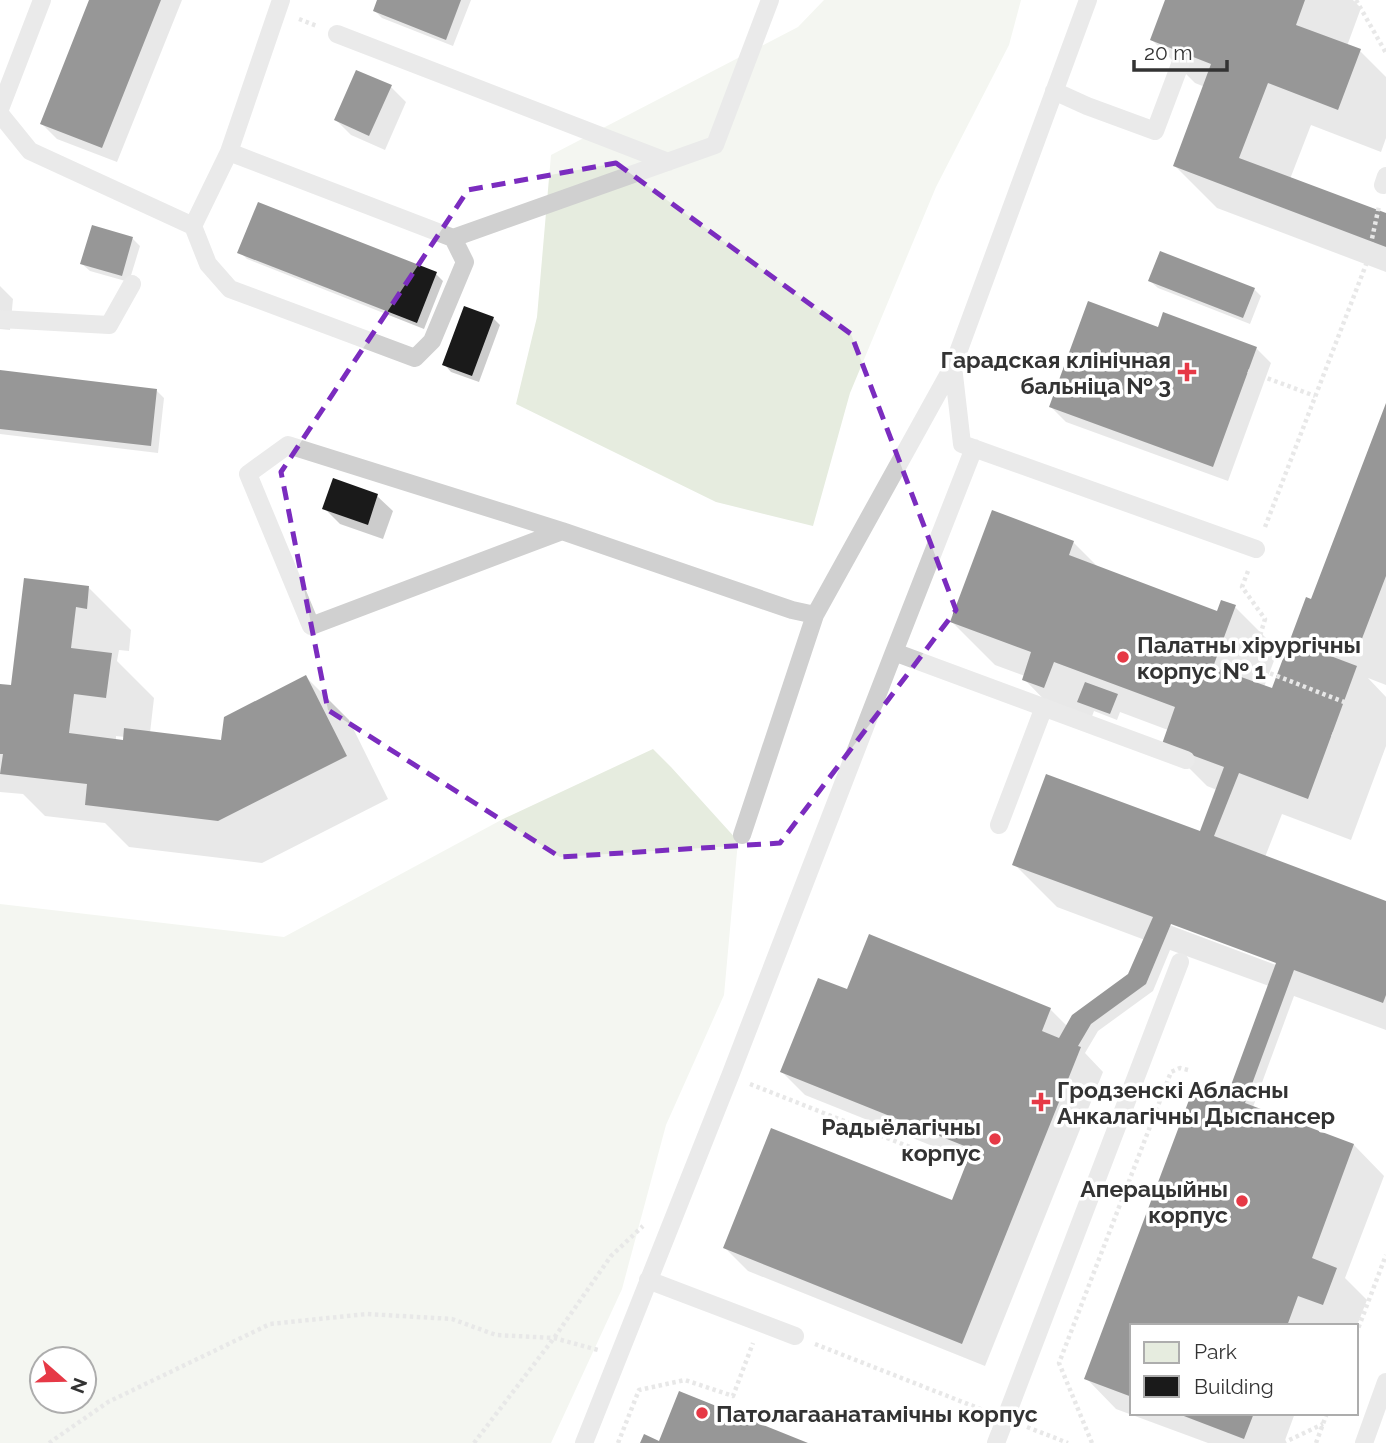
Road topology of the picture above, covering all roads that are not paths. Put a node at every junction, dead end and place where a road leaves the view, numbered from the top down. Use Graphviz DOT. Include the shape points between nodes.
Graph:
graph roads {
  1 [pos="42,0"];
  2 [pos="769,0"];
  3 [pos="1088,0"];
  4 [pos="279,6"];
  5 [pos="337,34"];
  6 [pos="1181,62"];
  7 [pos="1054,91"];
  8 [pos="0,112"];
  9 [pos="229,152"];
  10 [pos="668,162"];
  11 [pos="193,226"];
  12 [pos="453,238"];
  13 [pos="132,284"];
  14 [pos="0,319"];
  15 [pos="953,366"];
  16 [pos="974,448"];
  17 [pos="562,531"];
  18 [pos="1256,550"];
  19 [pos="815,615"];
  20 [pos="894,652"];
  21 [pos="1044,708"];
  22 [pos="1186,760"];
  23 [pos="999,825"];
  24 [pos="743,835"];
  25 [pos="1180,962"];
  26 [pos="648,1280"];
  27 [pos="796,1336"];
  28 [pos="1386,1382"];
  29 [pos="584,1443"];
  30 [pos="996,1443"];
  31 [pos="1364,1443"];
  1 -- 8 [label="lane"];
  2 -- 10 [label="lane" via="715,145"];
  3 -- 7 [label="lane"];
  4 -- 9 [label="lane"];
  5 -- 10 [label="lane"];
  6 -- 7 [label="lane" via="1155,131"];
  7 -- 15 [label="lane"];
  8 -- 11 [label="lane" via="30,151"];
  9 -- 11 [label="lane"];
  9 -- 12 [label="lane"];
  10 -- 12 [label="lane"];
  11 -- 12 [label="lane" via="208,264 230,289 415,358 432,341 465,262"];
  13 -- 14 [label="lane" via="109,325"];
  15 -- 16 [label="lane" via="962,443"];
  15 -- 19 [label="lane"];
  16 -- 18 [label="lane"];
  16 -- 20 [label="lane"];
  17 -- 17 [label="lane" via="311,626 248,474 288,445"];
  17 -- 19 [label="lane"];
  19 -- 24 [label="lane"];
  20 -- 21 [label="lane"];
  20 -- 26 [label="lane"];
  21 -- 22 [label="lane"];
  21 -- 23 [label="lane"];
  25 -- 30 [label="lane"];
  26 -- 27 [label="lane"];
  26 -- 29 [label="lane"];
  28 -- 31 [label="lane"];
}
